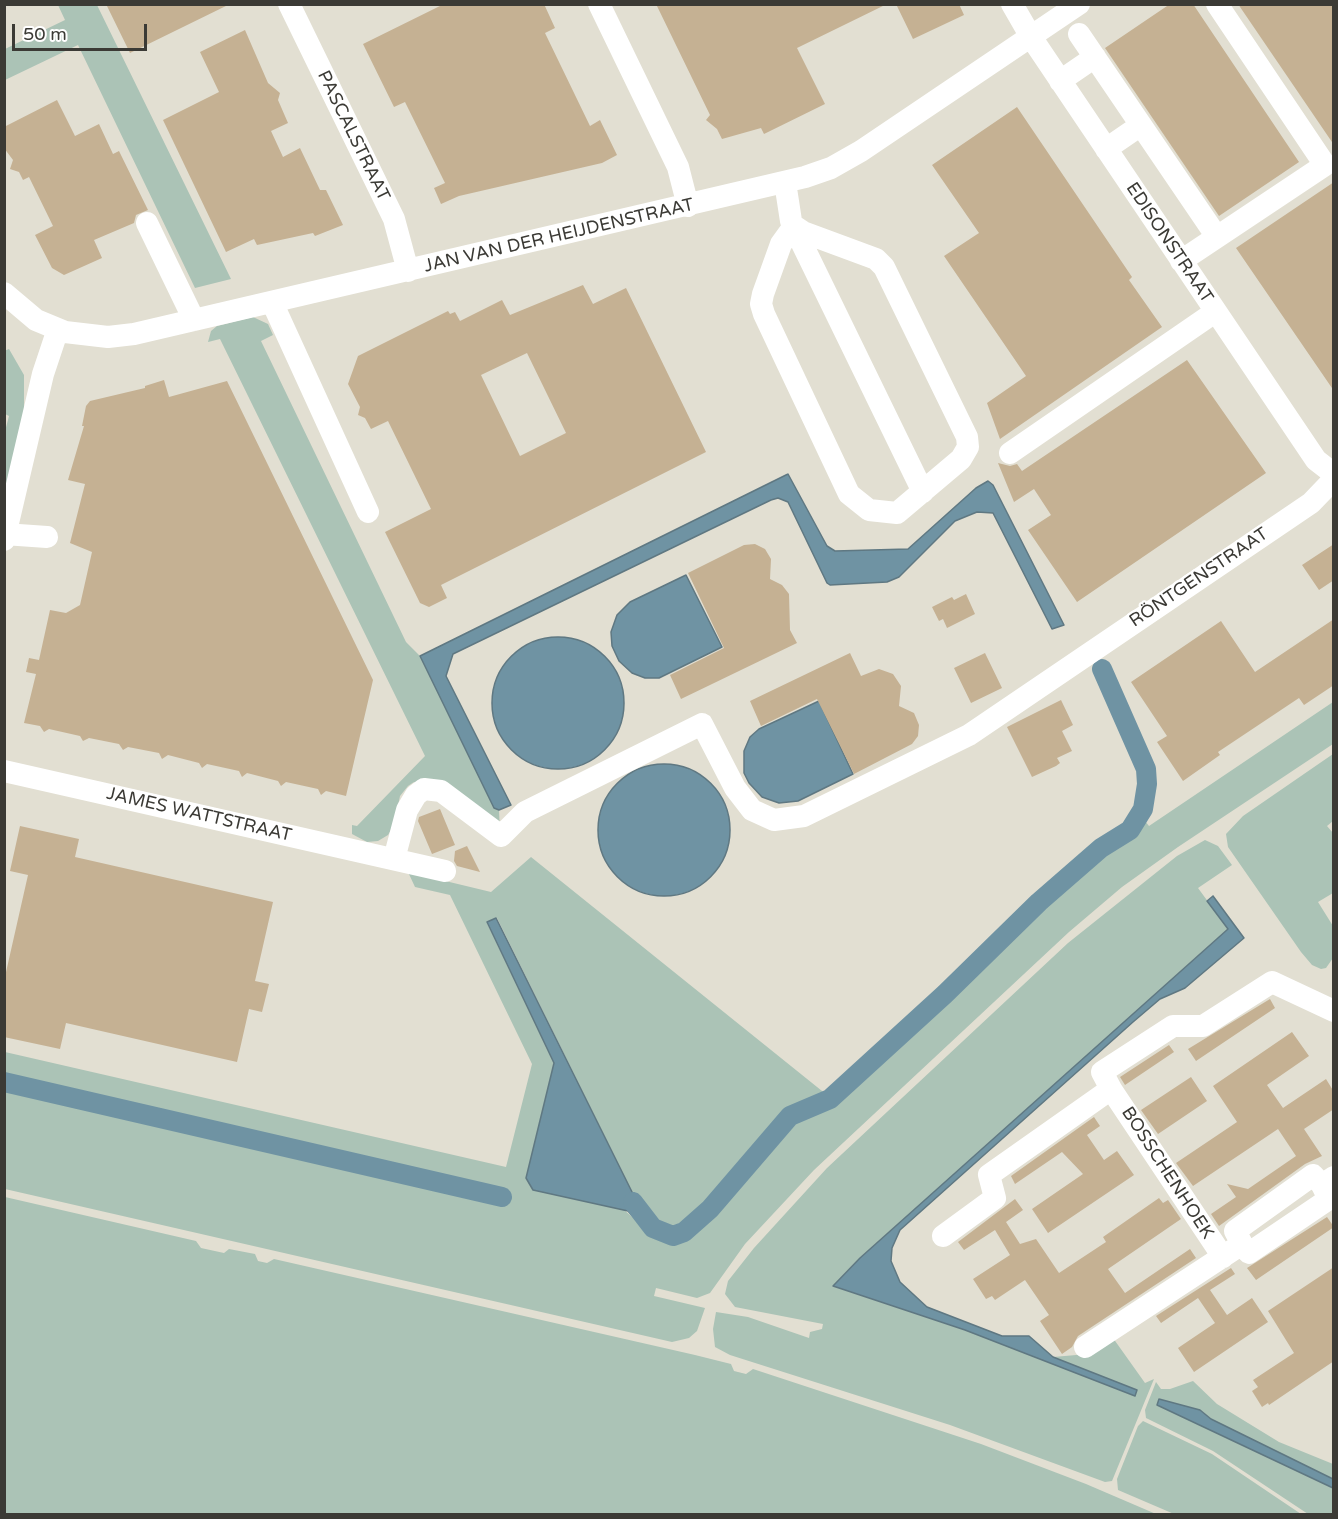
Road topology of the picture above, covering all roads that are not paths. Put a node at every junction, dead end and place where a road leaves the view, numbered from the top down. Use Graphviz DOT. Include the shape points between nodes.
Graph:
graph roads {
  1 [pos="289,4"];
  2 [pos="599,4"];
  3 [pos="1012,4"];
  4 [pos="1079,4"];
  5 [pos="1217,4"];
  6 [pos="1079,34"];
  7 [pos="1031,37"];
  8 [pos="1095,57"];
  9 [pos="1060,81"];
  10 [pos="1141,125"];
  11 [pos="1106,149"];
  12 [pos="785,182"];
  13 [pos="688,206"];
  14 [pos="147,223"];
  15 [pos="794,226"];
  16 [pos="1217,237"];
  17 [pos="1181,261"];
  18 [pos="408,271"];
  19 [pos="4,293"];
  20 [pos="272,302"];
  21 [pos="1215,312"];
  22 [pos="194,320"];
  23 [pos="58,329"];
  24 [pos="1010,453"];
  25 [pos="1334,476"];
  26 [pos="923,492"];
  27 [pos="368,512"];
  28 [pos="5,536"];
  29 [pos="47,537"];
  30 [pos="4,771"];
  31 [pos="394,859"];
  32 [pos="445,871"];
  33 [pos="1334,1011"];
  34 [pos="1111,1089"];
  35 [pos="1328,1181"];
  36 [pos="943,1236"];
  37 [pos="1223,1257"];
  38 [pos="1085,1347"];
  1 -- 18 [label="street, PASCALSTRAAT" via="394,219"];
  2 -- 13 [label="street" via="678,167"];
  3 -- 7 [label="street, EDISONSTRAAT"];
  4 -- 7 [label="street, JAN VAN DER HEIJDENSTRAAT"];
  5 -- 16 [label="street" via="1324,165"];
  6 -- 8 [label="street"];
  7 -- 9 [label="street, EDISONSTRAAT"];
  7 -- 12 [label="street, JAN VAN DER HEIJDENSTRAAT" via="856,154 822,172"];
  8 -- 9 [label="street"];
  8 -- 10 [label="street"];
  9 -- 11 [label="street, EDISONSTRAAT"];
  10 -- 11 [label="street"];
  10 -- 16 [label="street"];
  11 -- 17 [label="street, EDISONSTRAAT"];
  12 -- 13 [label="street, JAN VAN DER HEIJDENSTRAAT"];
  12 -- 15 [label="street"];
  13 -- 18 [label="street, JAN VAN DER HEIJDENSTRAAT"];
  14 -- 22 [label="street"];
  15 -- 26 [label="street"];
  15 -- 26 [label="street" via="881,263 964,429 968,447 961,459"];
  15 -- 26 [label="street" via="779,250 761,304 843,482 854,500 878,513 897,513"];
  16 -- 17 [label="street"];
  17 -- 21 [label="street, EDISONSTRAAT"];
  18 -- 20 [label="street, JAN VAN DER HEIJDENSTRAAT"];
  19 -- 23 [label="street, JAN VAN DER HEIJDENSTRAAT" via="36,320"];
  20 -- 22 [label="street, JAN VAN DER HEIJDENSTRAAT"];
  20 -- 27 [label="street"];
  21 -- 24 [label="street"];
  21 -- 25 [label="street, EDISONSTRAAT" via="1316,460"];
  22 -- 23 [label="street, JAN VAN DER HEIJDENSTRAAT" via="117,337"];
  23 -- 28 [label="street" via="43,374"];
  25 -- 31 [label="street, RÖNTGENSTRAAT" via="1311,503 958,741 812,813 795,819 767,818 746,805 702,724 525,812 501,836 450,797 433,788 424,789 405,815"];
  28 -- 29 [label="street"];
  30 -- 31 [label="street, JAMES WATTSTRAAT"];
  31 -- 32 [label="street, JAMES WATTSTRAAT"];
  33 -- 34 [label="street, BOSSCHENHOEK" via="1272,982 1203,1026 1173,1026 1102,1072"];
  34 -- 36 [label="street, BOSSCHENHOEK" via="989,1174 994,1198"];
  34 -- 37 [label="street, BOSSCHENHOEK"];
  35 -- 37 [label="street, BOSSCHENHOEK" via="1313,1175 1235,1232 1242,1244"];
  37 -- 38 [label="street, BOSSCHENHOEK"];
}
